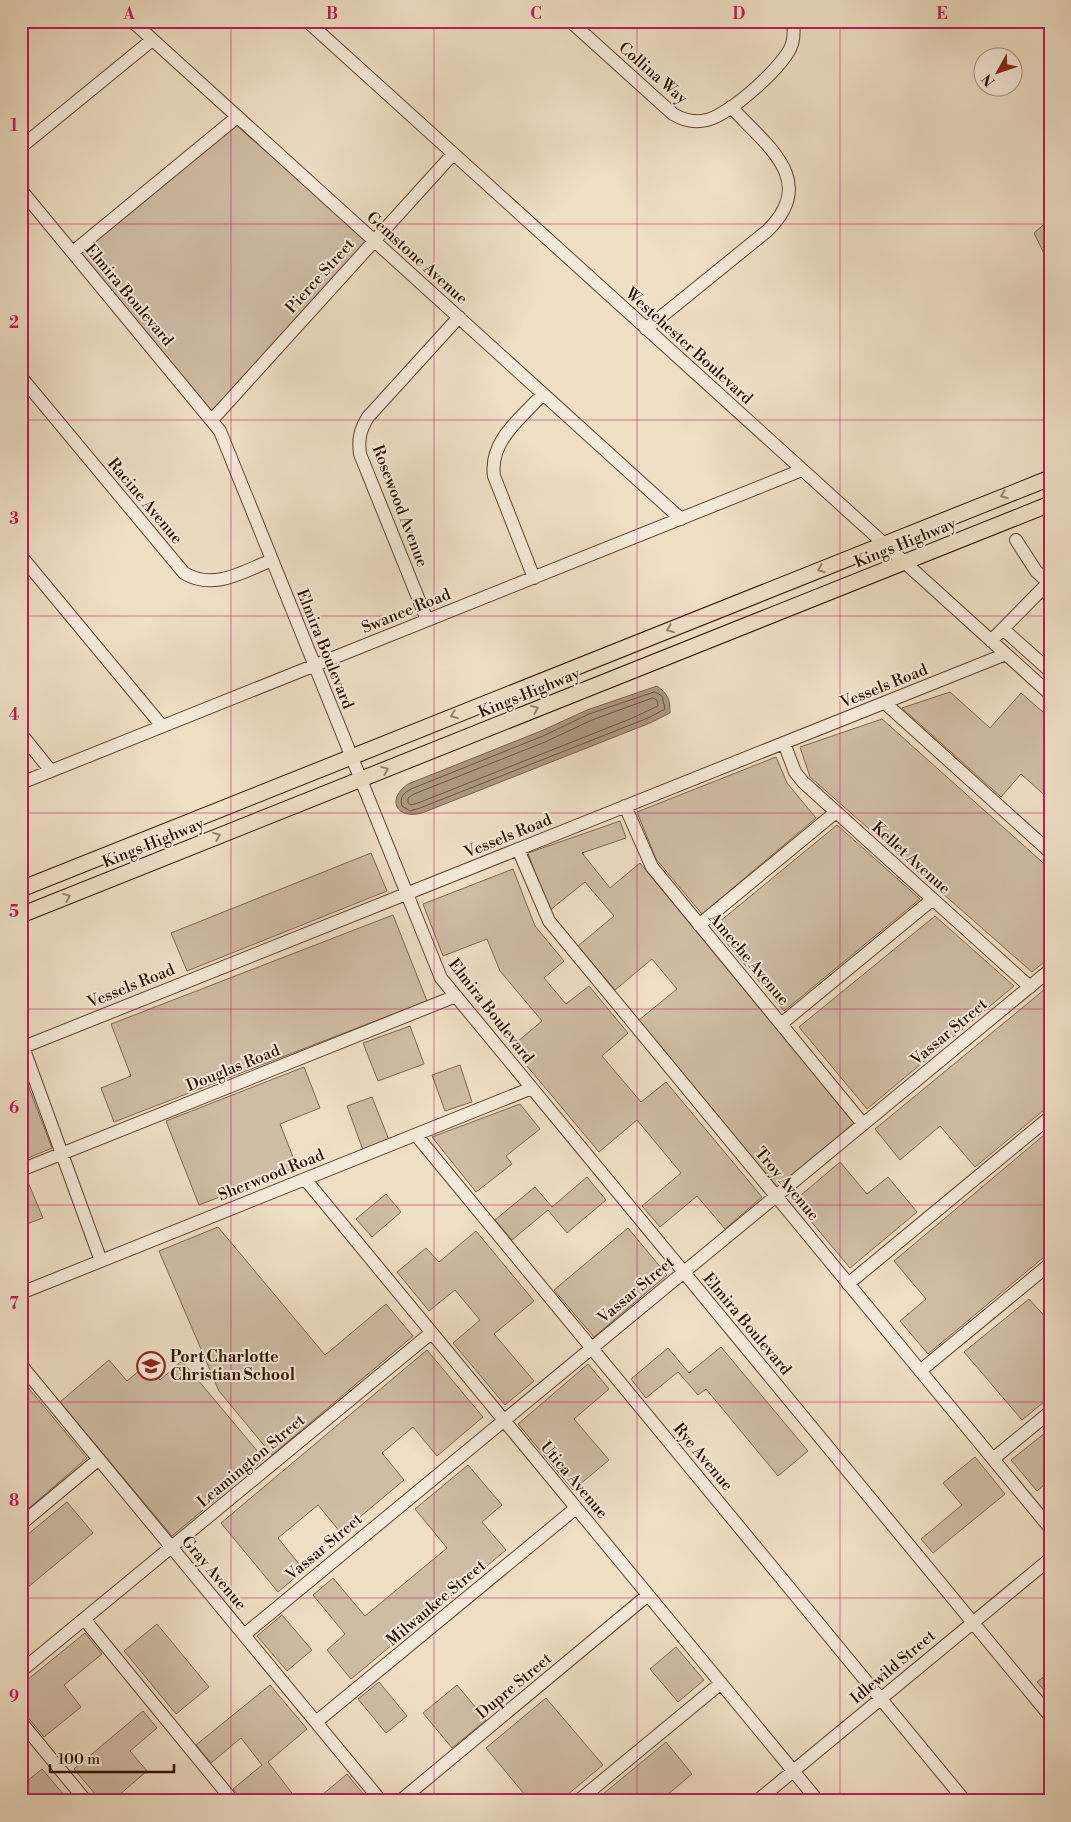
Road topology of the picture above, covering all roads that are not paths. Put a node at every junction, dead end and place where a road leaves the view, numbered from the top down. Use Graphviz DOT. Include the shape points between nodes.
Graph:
graph roads {
  1 [pos="132,21"];
  2 [pos="307,21"];
  3 [pos="570,21"];
  4 [pos="793,21"];
  5 [pos="152,40"];
  6 [pos="728,109"];
  7 [pos="237,117"];
  8 [pos="749,129"];
  9 [pos="21,147"];
  10 [pos="453,154"];
  11 [pos="21,190"];
  12 [pos="786,193"];
  13 [pos="374,241"];
  14 [pos="73,252"];
  15 [pos="459,317"];
  16 [pos="643,326"];
  17 [pos="21,377"];
  18 [pos="543,394"];
  19 [pos="212,420"];
  20 [pos="802,470"];
  21 [pos="1050,478"];
  22 [pos="1050,504"];
  23 [pos="681,519"];
  24 [pos="1016,540"];
  25 [pos="883,544"];
  26 [pos="21,556"];
  27 [pos="272,560"];
  28 [pos="904,562"];
  29 [pos="534,578"];
  30 [pos="1049,582"];
  31 [pos="427,620"];
  32 [pos="1003,629"];
  33 [pos="991,641"];
  34 [pos="1006,654"];
  35 [pos="314,666"];
  36 [pos="1050,671"];
  37 [pos="1050,694"];
  38 [pos="885,703"];
  39 [pos="162,726"];
  40 [pos="21,734"];
  41 [pos="784,743"];
  42 [pos="350,757"];
  43 [pos="51,770"];
  44 [pos="360,780"];
  45 [pos="21,782"];
  46 [pos="625,806"];
  47 [pos="836,812"];
  48 [pos="518,849"];
  49 [pos="1050,852"];
  50 [pos="21,888"];
  51 [pos="405,894"];
  52 [pos="933,899"];
  53 [pos="21,915"];
  54 [pos="699,925"];
  55 [pos="1050,970"];
  56 [pos="1030,987"];
  57 [pos="456,996"];
  58 [pos="781,1024"];
  59 [pos="22,1047"];
  60 [pos="532,1088"];
  61 [pos="1050,1117"];
  62 [pos="863,1124"];
  63 [pos="416,1135"];
  64 [pos="62,1154"];
  65 [pos="21,1170"];
  66 [pos="305,1179"];
  67 [pos="776,1196"];
  68 [pos="101,1261"];
  69 [pos="1050,1264"];
  70 [pos="684,1272"];
  71 [pos="848,1284"];
  72 [pos="21,1292"];
  73 [pos="432,1332"];
  74 [pos="592,1348"];
  75 [pos="21,1365"];
  76 [pos="920,1371"];
  77 [pos="1050,1412"];
  78 [pos="504,1420"];
  79 [pos="993,1459"];
  80 [pos="99,1460"];
  81 [pos="576,1508"];
  82 [pos="21,1524"];
  83 [pos="1050,1528"];
  84 [pos="172,1547"];
  85 [pos="1050,1559"];
  86 [pos="648,1596"];
  87 [pos="84,1619"];
  88 [pos="973,1622"];
  89 [pos="244,1635"];
  90 [pos="21,1671"];
  91 [pos="721,1683"];
  92 [pos="881,1698"];
  93 [pos="1050,1716"];
  94 [pos="21,1722"];
  95 [pos="316,1722"];
  96 [pos="793,1771"];
  97 [pos="86,1801"];
  98 [pos="234,1801"];
  99 [pos="381,1801"];
  100 [pos="400,1801"];
  101 [pos="578,1801"];
  102 [pos="757,1801"];
  103 [pos="818,1801"];
  104 [pos="965,1801"];
  1 -- 5 [label="street, Gemstone Avenue"];
  2 -- 10 [label="street, Westchester Boulevard"];
  3 -- 6 [label="street, Collina Way" via="679,117 707,120"];
  4 -- 6 [label="street, Collina Way" via="792,44 783,62"];
  5 -- 7 [label="street, Gemstone Avenue"];
  5 -- 9 [label="street"];
  6 -- 8 [label="street"];
  7 -- 13 [label="street, Gemstone Avenue"];
  7 -- 14 [label="street"];
  8 -- 12 [label="street" via="778,171"];
  8 -- 12 [label="street" via="771,139 775,155 788,175"];
  10 -- 13 [label="street, Pierce Street"];
  10 -- 16 [label="street, Westchester Boulevard"];
  11 -- 14 [label="street, Elmira Boulevard"];
  12 -- 16 [label="street" via="766,226"];
  13 -- 15 [label="street, Gemstone Avenue"];
  13 -- 19 [label="street, Pierce Street"];
  14 -- 19 [label="street, Elmira Boulevard"];
  15 -- 18 [label="street, Gemstone Avenue"];
  15 -- 31 [label="street, Rosewood Avenue" via="368,417 358,441 360,454"];
  16 -- 20 [label="street, Westchester Boulevard"];
  17 -- 27 [label="street, Racine Avenue" via="184,573 195,580 208,582"];
  18 -- 23 [label="street, Gemstone Avenue"];
  18 -- 29 [label="street" via="502,439 494,450 492,463 494,476"];
  19 -- 27 [label="street, Elmira Boulevard" via="220,431"];
  20 -- 23 [label="street, Swanee Road"];
  20 -- 25 [label="street, Westchester Boulevard"];
  21 -- 25 [label="main road, Kings Highway, one-way"];
  22 -- 28 [label="main road, Kings Highway"];
  23 -- 29 [label="street, Swanee Road"];
  24 -- 30 [label="street" via="1036,571"];
  25 -- 28 [label="street, Westchester Boulevard"];
  25 -- 42 [label="main road, Kings Highway, one-way"];
  26 -- 39 [label="street"];
  27 -- 35 [label="street, Elmira Boulevard"];
  28 -- 33 [label="street, Westchester Boulevard"];
  44 -- 28 [label="main road, Kings Highway, one-way"];
  29 -- 31 [label="street, Swanee Road"];
  30 -- 32 [label="street"];
  31 -- 35 [label="street, Swanee Road"];
  32 -- 33 [label="street"];
  32 -- 36 [label="street"];
  33 -- 34 [label="street, Westchester Boulevard"];
  34 -- 37 [label="street, Westchester Boulevard"];
  34 -- 38 [label="street, Vessels Road"];
  35 -- 39 [label="street, Swanee Road"];
  35 -- 42 [label="street, Elmira Boulevard"];
  38 -- 41 [label="street, Vessels Road"];
  38 -- 49 [label="street"];
  39 -- 43 [label="street, Swanee Road"];
  40 -- 43 [label="street"];
  41 -- 46 [label="street, Vessels Road"];
  41 -- 47 [label="street, Kellet Avenue" via="795,772"];
  42 -- 44 [label="street, Elmira Boulevard"];
  42 -- 50 [label="main road, Kings Highway"];
  43 -- 45 [label="street, Swanee Road"];
  44 -- 51 [label="street, Elmira Boulevard"];
  53 -- 44 [label="main road, Kings Highway, one-way"];
  46 -- 48 [label="street, Vessels Road"];
  46 -- 54 [label="street, Ameche Avenue" via="652,867"];
  47 -- 52 [label="street, Kellet Avenue"];
  47 -- 54 [label="street"];
  48 -- 51 [label="street, Vessels Road"];
  48 -- 67 [label="street, Troy Avenue" via="549,921"];
  51 -- 57 [label="street, Elmira Boulevard" via="436,969"];
  51 -- 59 [label="street, Vessels Road"];
  52 -- 56 [label="street, Kellet Avenue"];
  52 -- 58 [label="street"];
  54 -- 58 [label="street, Ameche Avenue"];
  55 -- 56 [label="street, Vassar Street"];
  56 -- 62 [label="street, Vassar Street"];
  57 -- 60 [label="street, Elmira Boulevard"];
  57 -- 64 [label="street, Douglas Road"];
  58 -- 62 [label="street, Ameche Avenue"];
  59 -- 64 [label="street"];
  60 -- 63 [label="street, Sherwood Road"];
  60 -- 70 [label="street, Elmira Boulevard"];
  61 -- 71 [label="street"];
  62 -- 67 [label="street, Vassar Street"];
  63 -- 66 [label="street, Sherwood Road"];
  63 -- 74 [label="street, Rye Avenue"];
  64 -- 65 [label="street, Douglas Road"];
  64 -- 68 [label="street"];
  66 -- 68 [label="street, Sherwood Road"];
  66 -- 73 [label="street, Utica Avenue"];
  67 -- 70 [label="street, Vassar Street"];
  67 -- 71 [label="street, Troy Avenue"];
  68 -- 72 [label="street, Sherwood Road"];
  69 -- 76 [label="street"];
  70 -- 74 [label="street, Vassar Street"];
  70 -- 88 [label="street, Elmira Boulevard"];
  71 -- 76 [label="street, Troy Avenue"];
  73 -- 78 [label="street, Utica Avenue"];
  73 -- 84 [label="street, Leamington Street"];
  74 -- 78 [label="street, Vassar Street"];
  74 -- 92 [label="street, Rye Avenue"];
  75 -- 80 [label="street, Gray Avenue"];
  76 -- 79 [label="street, Troy Avenue"];
  77 -- 79 [label="street"];
  78 -- 81 [label="street, Utica Avenue"];
  78 -- 89 [label="street, Vassar Street"];
  79 -- 83 [label="street, Troy Avenue"];
  80 -- 82 [label="street"];
  80 -- 84 [label="street, Gray Avenue"];
  81 -- 86 [label="street, Utica Avenue"];
  81 -- 95 [label="street, Milwaukee Street"];
  84 -- 87 [label="street, Leamington Street"];
  84 -- 89 [label="street, Gray Avenue"];
  85 -- 88 [label="street, Idlewild Street"];
  86 -- 91 [label="street, Utica Avenue"];
  86 -- 100 [label="street, Dupre Street"];
  87 -- 90 [label="street, Leamington Street"];
  87 -- 98 [label="street"];
  88 -- 92 [label="street, Idlewild Street"];
  88 -- 93 [label="street, Elmira Boulevard"];
  89 -- 95 [label="street, Gray Avenue"];
  91 -- 96 [label="street, Utica Avenue"];
  91 -- 101 [label="street"];
  92 -- 96 [label="street, Idlewild Street"];
  92 -- 104 [label="street, Rye Avenue"];
  94 -- 97 [label="street"];
  95 -- 99 [label="street, Gray Avenue"];
  96 -- 102 [label="street, Idlewild Street"];
  96 -- 103 [label="street, Utica Avenue"];
}
